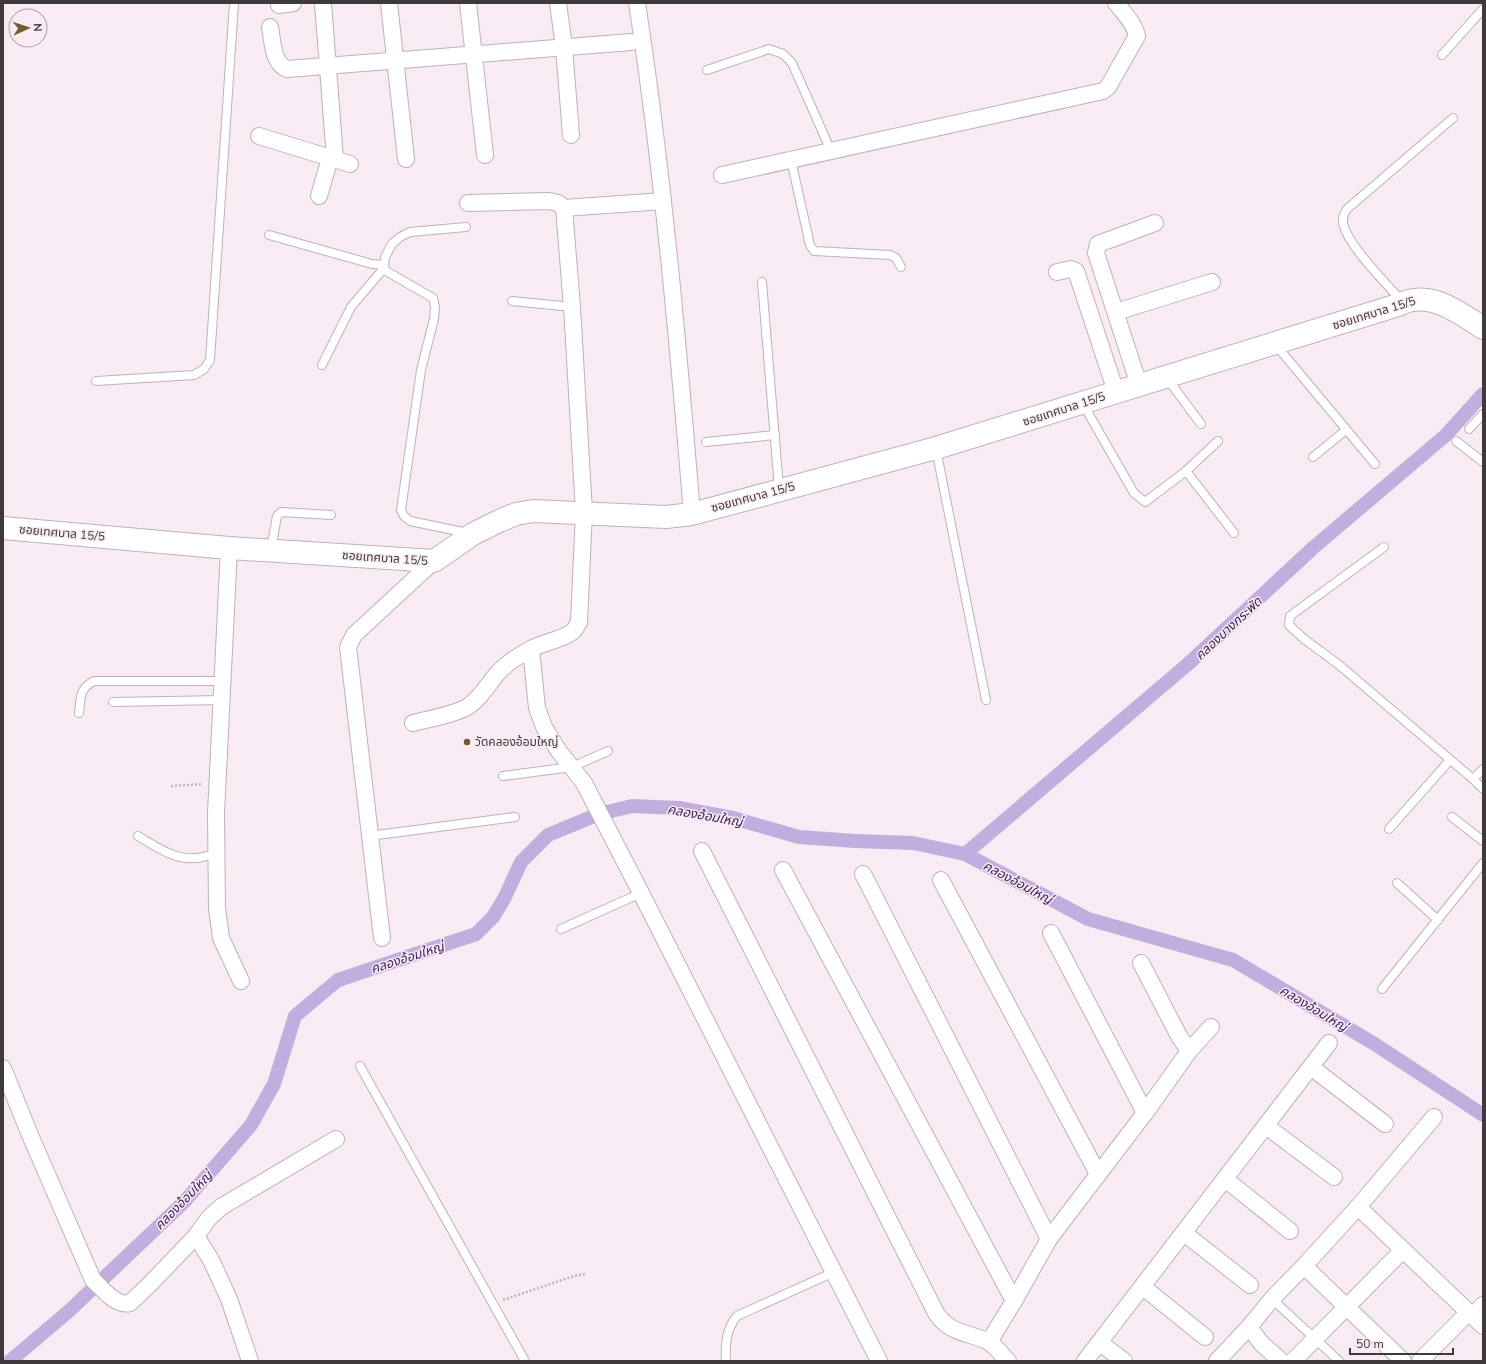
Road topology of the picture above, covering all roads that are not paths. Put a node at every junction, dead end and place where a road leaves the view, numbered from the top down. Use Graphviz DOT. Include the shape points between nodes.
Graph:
graph roads {
  1 [pos="234,3"];
  2 [pos="323,3"];
  3 [pos="389,3"];
  4 [pos="468,3"];
  5 [pos="558,3"];
  6 [pos="637,3"];
  7 [pos="1116,3"];
  8 [pos="1483,9"];
  9 [pos="270,27"];
  10 [pos="631,42"];
  11 [pos="564,47"];
  12 [pos="474,54"];
  13 [pos="1442,54"];
  14 [pos="395,61"];
  15 [pos="328,66"];
  16 [pos="707,70"];
  17 [pos="1453,118"];
  18 [pos="571,135"];
  19 [pos="258,136"];
  20 [pos="831,151"];
  21 [pos="485,155"];
  22 [pos="332,159"];
  23 [pos="406,159"];
  24 [pos="791,160"];
  25 [pos="350,164"];
  26 [pos="722,175"];
  27 [pos="319,196"];
  28 [pos="663,201"];
  29 [pos="468,203"];
  30 [pos="564,208"];
  31 [pos="1155,223"];
  32 [pos="466,227"];
  33 [pos="268,235"];
  34 [pos="384,266"];
  35 [pos="901,267"];
  36 [pos="1057,272"];
  37 [pos="762,282"];
  38 [pos="1212,282"];
  39 [pos="512,302"];
  40 [pos="1404,302"];
  41 [pos="572,307"];
  42 [pos="1116,312"];
  43 [pos="1483,328"];
  44 [pos="1274,343"];
  45 [pos="322,365"];
  46 [pos="1166,377"];
  47 [pos="96,381"];
  48 [pos="1139,385"];
  49 [pos="1116,392"];
  50 [pos="1082,404"];
  51 [pos="1483,414"];
  52 [pos="1201,424"];
  53 [pos="1469,429"];
  54 [pos="1346,430"];
  55 [pos="775,436"];
  56 [pos="1218,441"];
  57 [pos="1456,441"];
  58 [pos="706,442"];
  59 [pos="936,448"];
  60 [pos="1313,457"];
  61 [pos="1483,462"];
  62 [pos="1375,464"];
  63 [pos="1186,471"];
  64 [pos="779,490"];
  65 [pos="584,512"];
  66 [pos="692,514"];
  67 [pos="330,515"];
  68 [pos="3,528"];
  69 [pos="1234,533"];
  70 [pos="473,534"];
  71 [pos="1384,547"];
  72 [pos="229,548"];
  73 [pos="271,550"];
  74 [pos="434,561"];
  75 [pos="531,649"];
  76 [pos="223,680"];
  77 [pos="222,700"];
  78 [pos="986,700"];
  79 [pos="113,702"];
  80 [pos="79,713"];
  81 [pos="413,723"];
  82 [pos="608,751"];
  83 [pos="1450,760"];
  84 [pos="572,767"];
  85 [pos="1483,769"];
  86 [pos="503,776"];
  87 [pos="1473,779"];
  88 [pos="1483,789"];
  89 [pos="515,816"];
  90 [pos="1452,817"];
  91 [pos="1389,829"];
  92 [pos="138,836"];
  93 [pos="370,836"];
  94 [pos="1483,841"];
  95 [pos="702,851"];
  96 [pos="216,854"];
  97 [pos="1483,863"];
  98 [pos="783,870"];
  99 [pos="863,874"];
  100 [pos="941,880"];
  101 [pos="1398,883"];
  102 [pos="641,893"];
  103 [pos="1438,920"];
  104 [pos="561,928"];
  105 [pos="1051,933"];
  106 [pos="382,938"];
  107 [pos="1141,963"];
  108 [pos="241,981"];
  109 [pos="1382,989"];
  110 [pos="1211,1026"];
  111 [pos="1329,1043"];
  112 [pos="1189,1051"];
  113 [pos="360,1066"];
  114 [pos="1311,1067"];
  115 [pos="3,1068"];
  116 [pos="1145,1113"];
  117 [pos="1434,1117"];
  118 [pos="1385,1124"];
  119 [pos="1266,1126"];
  120 [pos="336,1139"];
  121 [pos="1098,1174"];
  122 [pos="1334,1177"];
  123 [pos="1225,1179"];
  124 [pos="1358,1207"];
  125 [pos="1290,1231"];
  126 [pos="1184,1233"];
  127 [pos="196,1236"];
  128 [pos="1048,1239"];
  129 [pos="1403,1250"];
  130 [pos="1304,1266"];
  131 [pos="834,1272"];
  132 [pos="1250,1285"];
  133 [pos="1143,1287"];
  134 [pos="1272,1299"];
  135 [pos="1014,1301"];
  136 [pos="1346,1307"];
  137 [pos="1477,1314"];
  138 [pos="1249,1327"];
  139 [pos="1205,1337"];
  140 [pos="1316,1339"];
  141 [pos="989,1342"];
  142 [pos="1100,1343"];
  143 [pos="250,1361"];
  144 [pos="525,1361"];
  145 [pos="726,1361"];
  146 [pos="879,1361"];
  147 [pos="1008,1361"];
  148 [pos="1085,1361"];
  149 [pos="1124,1361"];
  150 [pos="1217,1361"];
  151 [pos="1281,1361"];
  152 [pos="1293,1361"];
  153 [pos="1340,1361"];
  154 [pos="1403,1361"];
  155 [pos="1420,1361"];
  1 -- 47 [label="lane" via="210,360 204,369 194,375"];
  2 -- 15 [label="street"];
  3 -- 14 [label="street"];
  4 -- 12 [label="street"];
  5 -- 11 [label="street"];
  6 -- 28 [label="street"];
  7 -- 20 [label="street" via="1133,24 1137,36 1108,87 1103,91"];
  8 -- 13 [label="lane"];
  9 -- 15 [label="street" via="276,58 285,68"];
  10 -- 11 [label="street"];
  11 -- 12 [label="street"];
  11 -- 18 [label="street"];
  12 -- 14 [label="street"];
  12 -- 21 [label="street"];
  14 -- 15 [label="street"];
  14 -- 23 [label="street"];
  15 -- 22 [label="street"];
  16 -- 20 [label="lane" via="769,49 783,54 792,63"];
  17 -- 40 [label="lane" via="1344,213 1344,228 1356,248"];
  19 -- 22 [label="street"];
  20 -- 24 [label="street"];
  22 -- 25 [label="street"];
  22 -- 27 [label="street"];
  24 -- 26 [label="street"];
  24 -- 35 [label="lane" via="810,245 814,251 890,255 896,258"];
  28 -- 30 [label="street"];
  28 -- 66 [label="street"];
  29 -- 30 [label="street" via="549,201 558,202"];
  30 -- 41 [label="street"];
  31 -- 42 [label="street" via="1098,244 1096,253"];
  32 -- 34 [label="lane" via="410,232 400,236 385,257"];
  33 -- 34 [label="lane"];
  34 -- 45 [label="lane" via="351,307"];
  34 -- 70 [label="lane" via="386,271 433,298 435,302 434,319 421,370 401,510 410,521"];
  36 -- 49 [label="street" via="1071,269 1076,271"];
  37 -- 55 [label="lane"];
  38 -- 42 [label="street"];
  39 -- 41 [label="lane"];
  40 -- 43 [label="street, ซอยเทศบาล 15/5" via="1424,299 1440,302"];
  40 -- 44 [label="street, ซอยเทศบาล 15/5"];
  41 -- 65 [label="street"];
  42 -- 48 [label="street"];
  44 -- 46 [label="street, ซอยเทศบาล 15/5"];
  44 -- 54 [label="lane"];
  46 -- 48 [label="street, ซอยเทศบาล 15/5"];
  46 -- 52 [label="lane"];
  48 -- 49 [label="street, ซอยเทศบาล 15/5"];
  49 -- 50 [label="street, ซอยเทศบาล 15/5"];
  50 -- 59 [label="street, ซอยเทศบาล 15/5"];
  50 -- 63 [label="lane" via="1134,493 1145,502"];
  51 -- 53 [label="lane"];
  54 -- 60 [label="lane"];
  54 -- 62 [label="lane"];
  55 -- 58 [label="lane"];
  55 -- 64 [label="lane"];
  56 -- 63 [label="lane"];
  57 -- 61 [label="lane"];
  59 -- 64 [label="street, ซอยเทศบาล 15/5"];
  59 -- 78 [label="lane"];
  63 -- 69 [label="lane"];
  64 -- 66 [label="street, ซอยเทศบาล 15/5"];
  65 -- 66 [label="street, ซอยเทศบาล 15/5" via="666,517"];
  65 -- 70 [label="street, ซอยเทศบาล 15/5" via="524,512 499,520"];
  65 -- 75 [label="street" via="579,622 572,632"];
  67 -- 73 [label="lane" via="280,512"];
  68 -- 72 [label="street, ซอยเทศบาล 15/5"];
  70 -- 74 [label="street, ซอยเทศบาล 15/5"];
  71 -- 83 [label="lane" via="1290,616 1289,625"];
  72 -- 73 [label="street, ซอยเทศบาล 15/5"];
  72 -- 76 [label="street"];
  73 -- 74 [label="street, ซอยเทศบาล 15/5"];
  74 -- 93 [label="street" via="354,635 348,647"];
  75 -- 81 [label="street" via="509,661 486,690 468,706 460,711"];
  75 -- 84 [label="street" via="537,708 544,727"];
  76 -- 77 [label="street"];
  76 -- 80 [label="lane" via="94,681 81,693"];
  77 -- 79 [label="lane"];
  77 -- 96 [label="street"];
  82 -- 84 [label="lane"];
  83 -- 87 [label="lane"];
  83 -- 91 [label="lane"];
  84 -- 86 [label="lane"];
  84 -- 102 [label="street" via="584,783"];
  85 -- 87 [label="lane"];
  87 -- 88 [label="lane"];
  89 -- 93 [label="lane"];
  90 -- 94 [label="lane"];
  92 -- 96 [label="lane" via="184,858"];
  93 -- 106 [label="street"];
  95 -- 141 [label="street" via="936,1313 951,1329"];
  96 -- 108 [label="street" via="217,908 221,938"];
  97 -- 103 [label="lane"];
  98 -- 135 [label="street"];
  99 -- 128 [label="street"];
  100 -- 121 [label="street"];
  101 -- 103 [label="lane"];
  102 -- 104 [label="lane"];
  102 -- 131 [label="street"];
  103 -- 109 [label="lane"];
  105 -- 116 [label="street"];
  107 -- 112 [label="street"];
  110 -- 112 [label="street"];
  111 -- 114 [label="street"];
  112 -- 116 [label="street"];
  113 -- 144 [label="lane"];
  114 -- 118 [label="street"];
  114 -- 119 [label="street"];
  115 -- 127 [label="street" via="93,1280 109,1295 123,1304 132,1302"];
  116 -- 121 [label="street"];
  117 -- 124 [label="street"];
  119 -- 122 [label="street"];
  119 -- 123 [label="street"];
  120 -- 127 [label="street" via="220,1207"];
  121 -- 128 [label="street"];
  123 -- 125 [label="street"];
  123 -- 126 [label="street"];
  124 -- 129 [label="street"];
  124 -- 130 [label="street"];
  126 -- 132 [label="street"];
  126 -- 133 [label="street"];
  127 -- 143 [label="street" via="211,1260 229,1299"];
  128 -- 135 [label="street"];
  129 -- 136 [label="street"];
  129 -- 137 [label="street"];
  130 -- 134 [label="street"];
  130 -- 136 [label="street"];
  131 -- 145 [label="lane" via="737,1316 728,1333"];
  131 -- 146 [label="street"];
  133 -- 139 [label="street"];
  133 -- 142 [label="street"];
  134 -- 138 [label="street"];
  134 -- 140 [label="lane"];
  135 -- 141 [label="street"];
  136 -- 140 [label="street"];
  136 -- 154 [label="street"];
  137 -- 155 [label="street"];
  138 -- 150 [label="street"];
  138 -- 151 [label="street" via="1261,1343"];
  140 -- 152 [label="street"];
  140 -- 153 [label="lane"];
  141 -- 147 [label="street"];
  142 -- 148 [label="street"];
  142 -- 149 [label="street"];
}
